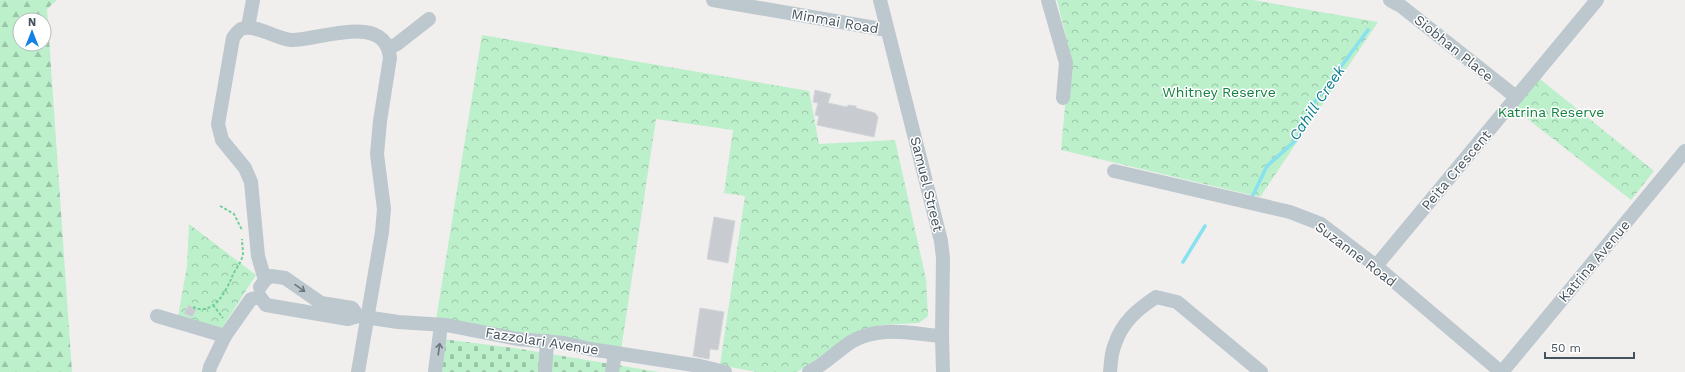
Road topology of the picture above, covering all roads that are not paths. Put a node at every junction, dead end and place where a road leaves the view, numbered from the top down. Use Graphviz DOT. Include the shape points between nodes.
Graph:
graph roads {
  1 [pos="253,0"];
  2 [pos="713,0"];
  3 [pos="880,0"];
  4 [pos="1048,0"];
  5 [pos="1390,0"];
  6 [pos="1597,0"];
  7 [pos="429,19"];
  8 [pos="248,27"];
  9 [pos="887,30"];
  10 [pos="389,48"];
  11 [pos="1516,97"];
  12 [pos="1063,98"];
  13 [pos="1685,151"];
  14 [pos="1114,171"];
  15 [pos="1376,266"];
  16 [pos="265,280"];
  17 [pos="260,297"];
  18 [pos="157,316"];
  19 [pos="363,317"];
  20 [pos="441,325"];
  21 [pos="225,336"];
  22 [pos="942,336"];
  23 [pos="547,341"];
  24 [pos="615,353"];
  25 [pos="209,372"];
  26 [pos="358,372"];
  27 [pos="435,372"];
  28 [pos="545,372"];
  29 [pos="612,372"];
  30 [pos="725,372"];
  31 [pos="809,372"];
  32 [pos="943,372"];
  33 [pos="1110,372"];
  34 [pos="1262,372"];
  35 [pos="1502,372"];
  1 -- 8 [label="street"];
  2 -- 9 [label="street, Minmai Road"];
  3 -- 9 [label="street, Samuel Street"];
  4 -- 12 [label="street" via="1066,63"];
  5 -- 11 [label="street, Siobhan Place"];
  6 -- 11 [label="street, Peita Crescent"];
  7 -- 10 [label="street"];
  8 -- 10 [label="street" via="291,40 350,31 371,33"];
  8 -- 16 [label="street" via="233,38 218,124 222,140 245,168 251,182 258,256"];
  9 -- 22 [label="street, Samuel Street" via="941,241"];
  10 -- 19 [label="street" via="390,58 377,154 384,208 382,232"];
  11 -- 15 [label="street, Peita Crescent"];
  13 -- 35 [label="street, Katrina Avenue"];
  14 -- 15 [label="street, Suzanne Road" via="1290,212 1321,224"];
  15 -- 35 [label="street, Suzanne Road"];
  16 -- 17 [label="street" via="260,287"];
  16 -- 19 [label="street, Fazzolari Avenue, one-way" via="271,276 285,278 321,303 352,308"];
  17 -- 19 [label="street, Fazzolari Avenue" via="266,305 348,319"];
  17 -- 21 [label="street" via="251,299"];
  18 -- 21 [label="street"];
  19 -- 20 [label="street, Fazzolari Avenue"];
  19 -- 26 [label="street"];
  20 -- 23 [label="street, Fazzolari Avenue" via="518,339"];
  27 -- 20 [label="street, one-way"];
  21 -- 25 [label="street"];
  22 -- 31 [label="street" via="902,332 867,335 852,342"];
  22 -- 32 [label="street, Samuel Street"];
  23 -- 24 [label="street, Fazzolari Avenue"];
  23 -- 28 [label="street"];
  24 -- 29 [label="street"];
  24 -- 30 [label="street, Fazzolari Avenue"];
  33 -- 34 [label="street" via="1114,344 1125,324 1138,309 1156,297 1177,302"];
}
